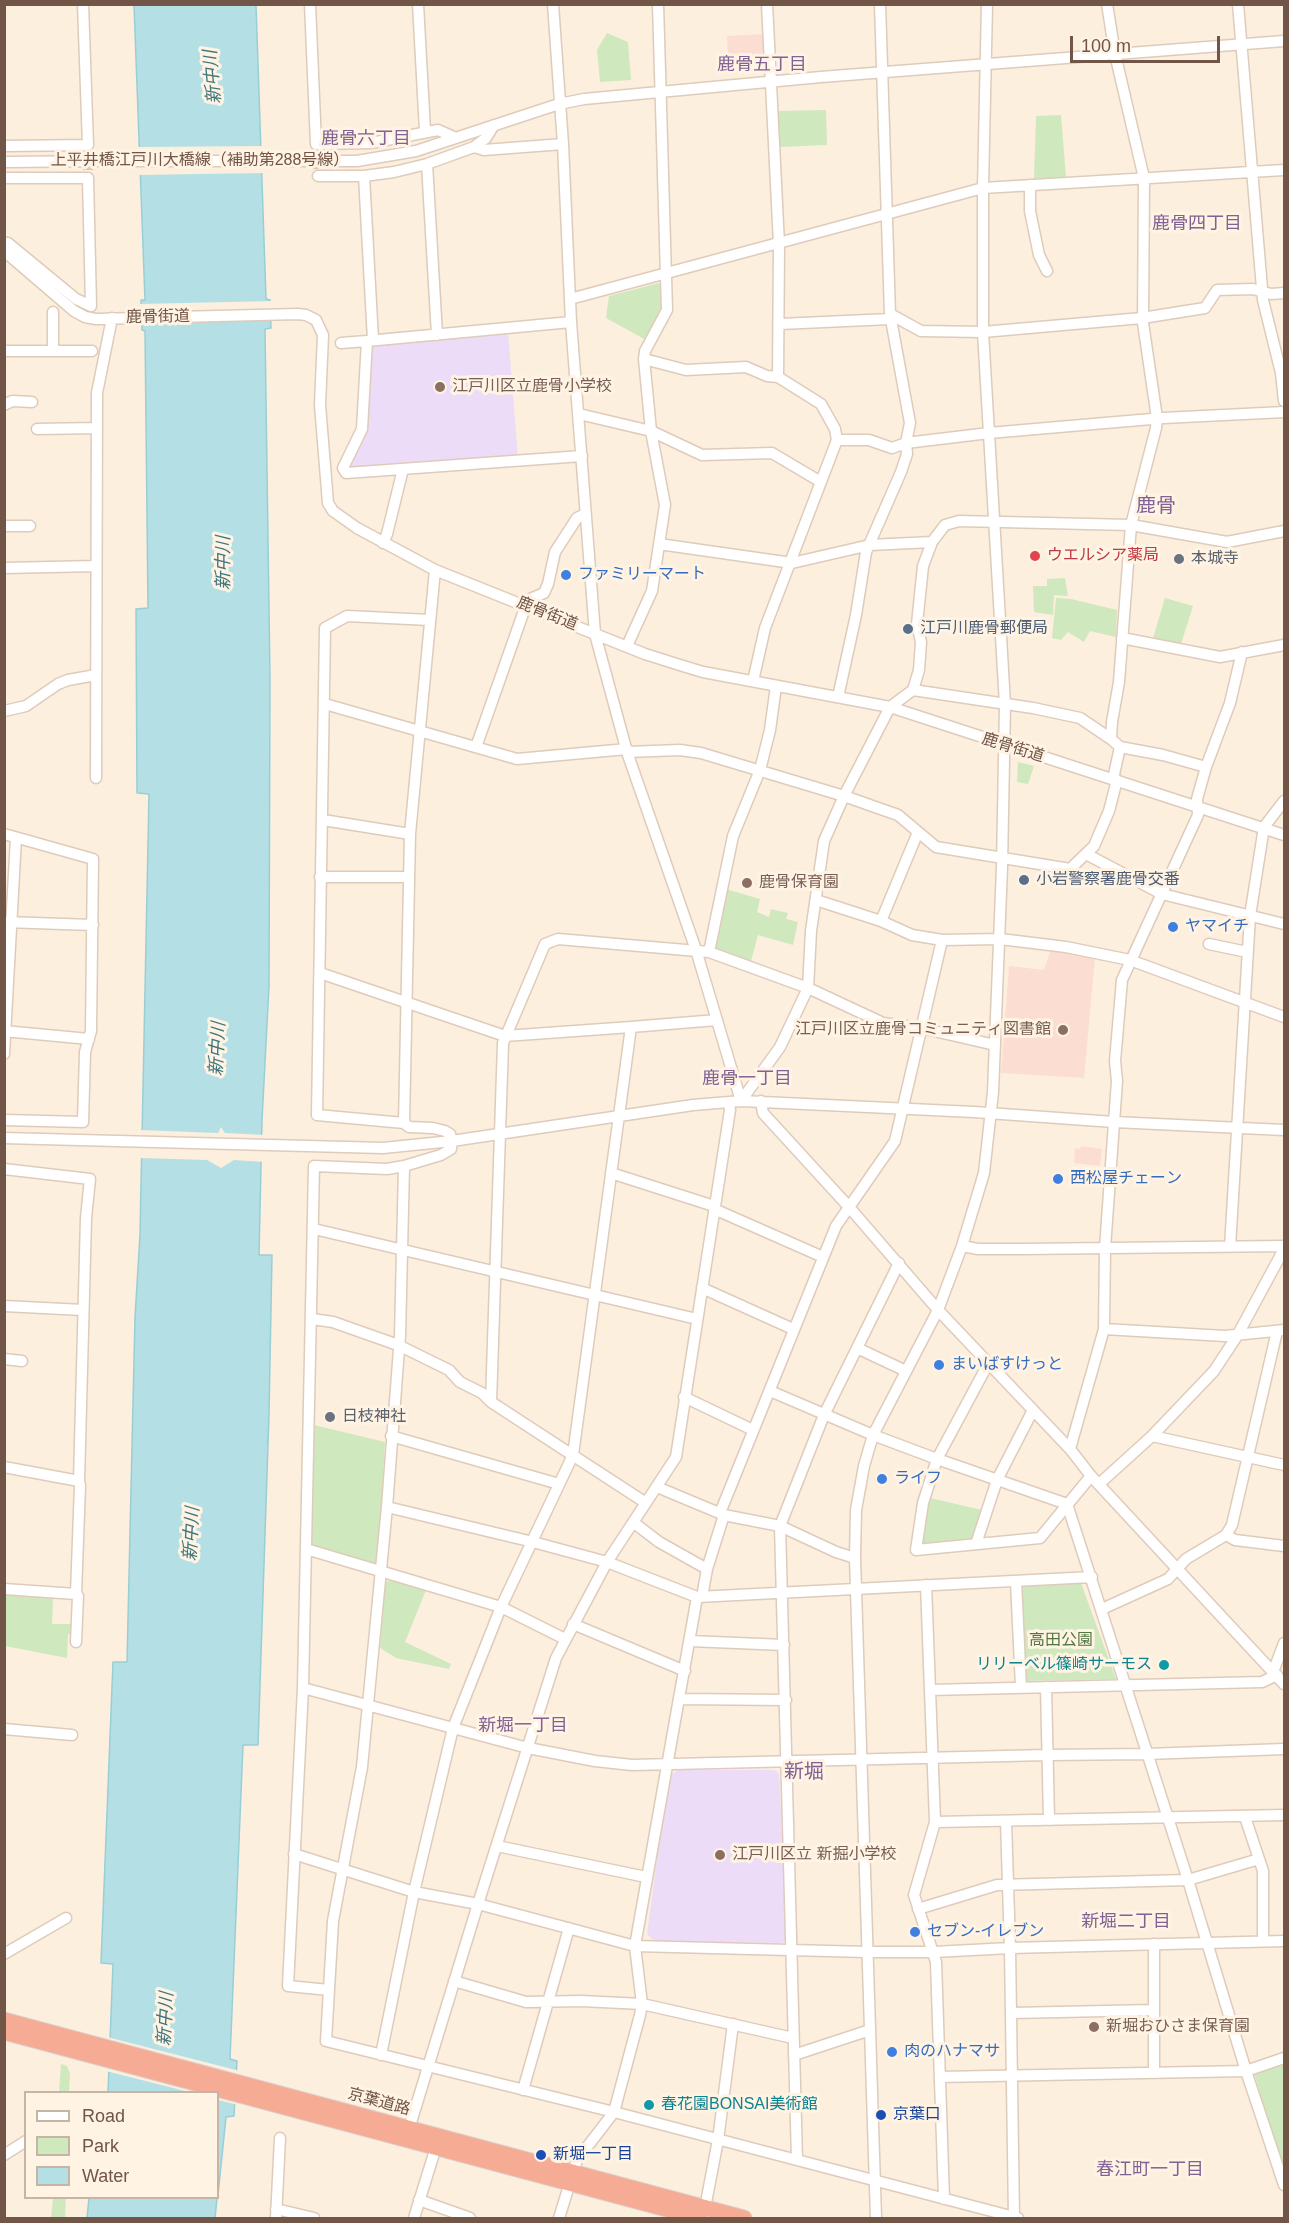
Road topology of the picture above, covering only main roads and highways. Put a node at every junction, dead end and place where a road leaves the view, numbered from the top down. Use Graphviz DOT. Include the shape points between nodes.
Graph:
graph roads {
  1 [pos="4,2020"];
  2 [pos="4,2031"];
  3 [pos="77,2045"];
  4 [pos="258,2094"];
  5 [pos="571,2177"];
  6 [pos="702,2213"];
  7 [pos="744,2218"];
  1 -- 3 [label="highway, 京葉道路"];
  2 -- 3 [label="highway, 京葉道路"];
  3 -- 4 [label="highway, 京葉道路"];
  4 -- 5 [label="highway, 京葉道路" via="436,2147"];
  4 -- 5 [label="highway, 京葉道路" via="409,2128"];
  5 -- 6 [label="highway, 京葉道路"];
  6 -- 7 [label="highway, 京葉道路"];
}
